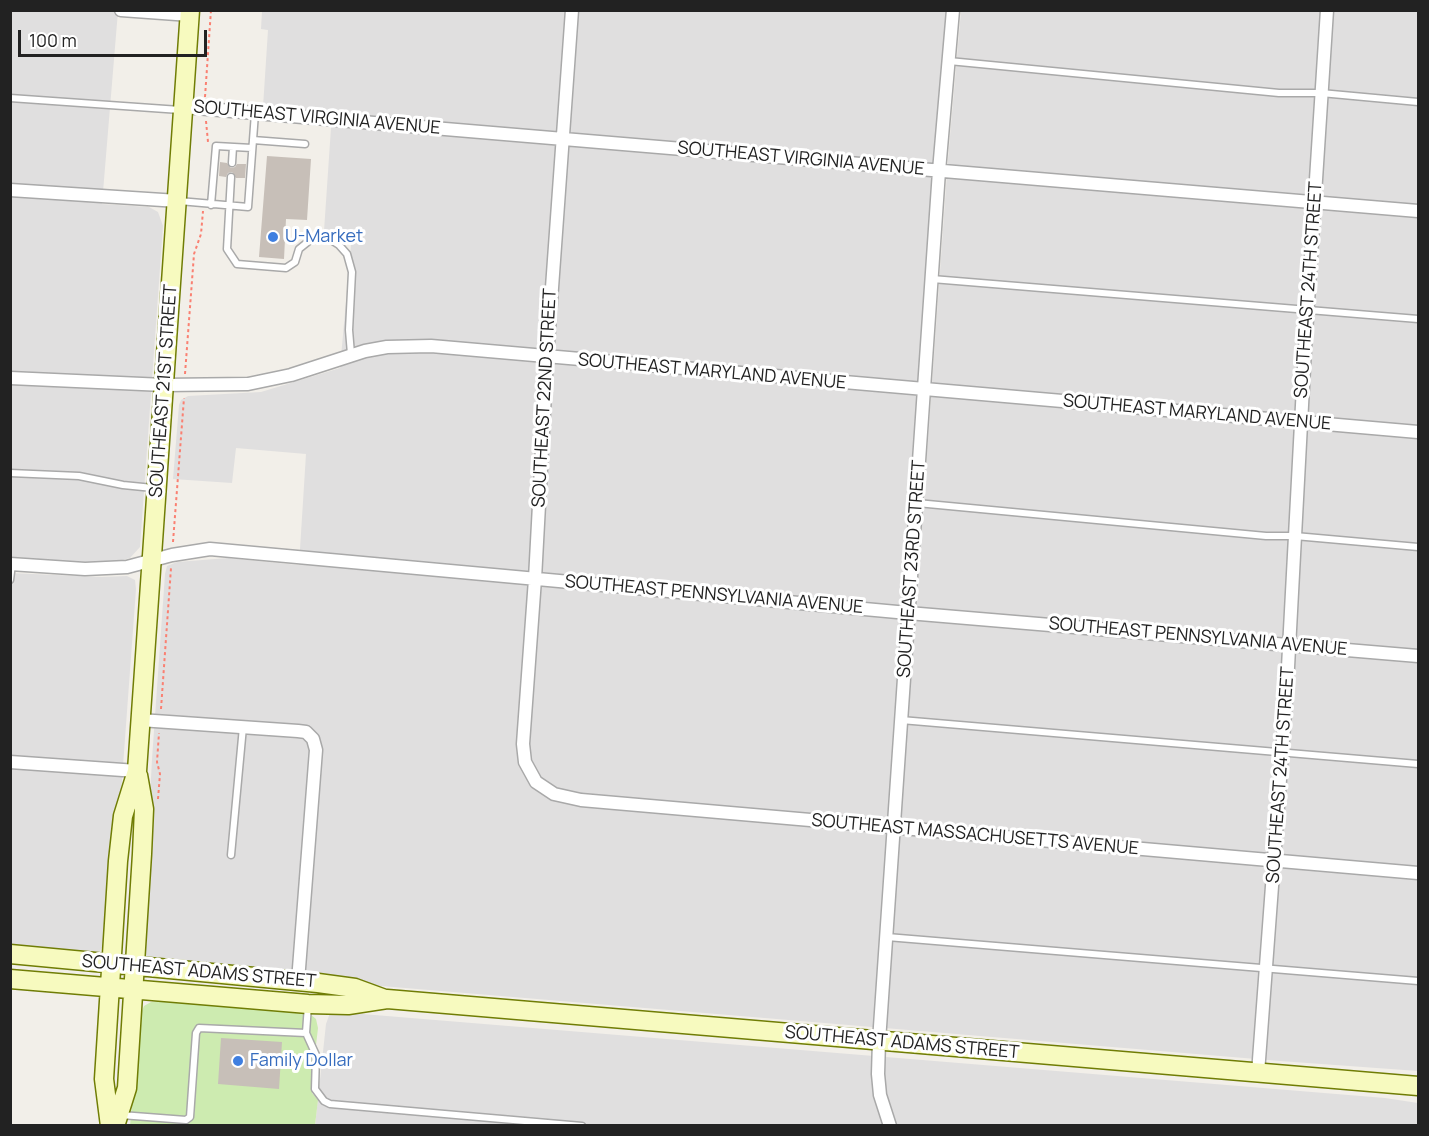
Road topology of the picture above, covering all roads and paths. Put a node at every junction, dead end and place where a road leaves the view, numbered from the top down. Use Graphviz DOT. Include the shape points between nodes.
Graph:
graph roads {
  1 [pos="121,10"];
  2 [pos="572,10"];
  3 [pos="953,10"];
  4 [pos="1327,10"];
  5 [pos="190,13"];
  6 [pos="949,61"];
  7 [pos="1322,93"];
  8 [pos="10,98"];
  9 [pos="1419,102"];
  10 [pos="184,109"];
  11 [pos="255,113"];
  12 [pos="253,140"];
  13 [pos="562,140"];
  14 [pos="304,144"];
  15 [pos="233,147"];
  16 [pos="252,148"];
  17 [pos="232,163"];
  18 [pos="939,171"];
  19 [pos="231,177"];
  20 [pos="10,190"];
  21 [pos="178,201"];
  22 [pos="1314,201"];
  23 [pos="211,205"];
  24 [pos="228,206"];
  25 [pos="1419,211"];
  26 [pos="932,279"];
  27 [pos="1307,309"];
  28 [pos="1419,319"];
  29 [pos="351,354"];
  30 [pos="547,357"];
  31 [pos="10,378"];
  32 [pos="164,385"];
  33 [pos="925,390"];
  34 [pos="1301,422"];
  35 [pos="1419,432"];
  36 [pos="10,473"];
  37 [pos="157,489"];
  38 [pos="917,503"];
  39 [pos="1295,536"];
  40 [pos="1419,547"];
  41 [pos="152,560"];
  42 [pos="11,564"];
  43 [pos="535,579"];
  44 [pos="10,580"];
  45 [pos="909,613"];
  46 [pos="1290,645"];
  47 [pos="1419,656"];
  48 [pos="140,720"];
  49 [pos="901,720"];
  50 [pos="243,727"];
  51 [pos="1283,752"];
  52 [pos="10,762"];
  53 [pos="1419,764"];
  54 [pos="137,771"];
  55 [pos="536,782"];
  56 [pos="894,828"];
  57 [pos="231,855"];
  58 [pos="1275,861"];
  59 [pos="1419,873"];
  60 [pos="887,937"];
  61 [pos="10,954"];
  62 [pos="111,964"];
  63 [pos="135,966"];
  64 [pos="1266,968"];
  65 [pos="10,979"];
  66 [pos="298,981"];
  67 [pos="1419,981"];
  68 [pos="109,987"];
  69 [pos="133,989"];
  70 [pos="387,999"];
  71 [pos="308,1004"];
  72 [pos="306,1033"];
  73 [pos="879,1041"];
  74 [pos="1258,1073"];
  75 [pos="1419,1086"];
  76 [pos="113,1120"];
  77 [pos="582,1125"];
  78 [pos="890,1125"];
  1 -- 5 [label="street"];
  2 -- 13 [label="street, SOUTHEAST 22ND STREET"];
  3 -- 6 [label="street, SOUTHEAST 23RD STREET"];
  4 -- 7 [label="street, SOUTHEAST 24TH STREET"];
  5 -- 10 [label="main road, SOUTHEAST 21ST STREET"];
  6 -- 7 [label="lane" via="1280,93"];
  6 -- 18 [label="street, SOUTHEAST 23RD STREET"];
  7 -- 9 [label="lane"];
  7 -- 22 [label="street, SOUTHEAST 24TH STREET"];
  8 -- 10 [label="lane"];
  10 -- 11 [label="street, SOUTHEAST VIRGINIA AVENUE"];
  10 -- 21 [label="main road, SOUTHEAST 21ST STREET"];
  11 -- 12 [label="lane"];
  11 -- 13 [label="street, SOUTHEAST VIRGINIA AVENUE"];
  12 -- 14 [label="lane"];
  12 -- 16 [label="lane"];
  13 -- 18 [label="street, SOUTHEAST VIRGINIA AVENUE"];
  13 -- 30 [label="street, SOUTHEAST 22ND STREET"];
  15 -- 16 [label="lane"];
  15 -- 17 [label="lane"];
  15 -- 23 [label="lane" via="216,146"];
  16 -- 24 [label="lane" via="248,207"];
  18 -- 22 [label="street, SOUTHEAST VIRGINIA AVENUE"];
  18 -- 26 [label="street, SOUTHEAST 23RD STREET"];
  19 -- 24 [label="lane"];
  20 -- 21 [label="street"];
  21 -- 23 [label="lane"];
  21 -- 32 [label="main road, SOUTHEAST 21ST STREET"];
  22 -- 25 [label="street, SOUTHEAST VIRGINIA AVENUE"];
  22 -- 27 [label="street, SOUTHEAST 24TH STREET"];
  23 -- 24 [label="lane"];
  24 -- 29 [label="lane" via="227,249 237,264 286,268 295,262 299,249 314,237 328,238 347,254 352,272"];
  26 -- 27 [label="lane"];
  26 -- 33 [label="street, SOUTHEAST 23RD STREET"];
  27 -- 28 [label="lane"];
  27 -- 34 [label="street, SOUTHEAST 24TH STREET"];
  29 -- 30 [label="street, SOUTHEAST MARYLAND AVENUE" via="415,345"];
  29 -- 32 [label="street, SOUTHEAST MARYLAND AVENUE" via="291,375 248,384"];
  30 -- 33 [label="street, SOUTHEAST MARYLAND AVENUE"];
  30 -- 43 [label="street, SOUTHEAST 22ND STREET"];
  31 -- 32 [label="street, SOUTHEAST MARYLAND AVENUE"];
  32 -- 37 [label="main road, SOUTHEAST 21ST STREET"];
  33 -- 34 [label="street, SOUTHEAST MARYLAND AVENUE"];
  33 -- 38 [label="street, SOUTHEAST 23RD STREET"];
  34 -- 35 [label="street, SOUTHEAST MARYLAND AVENUE"];
  34 -- 39 [label="street, SOUTHEAST 24TH STREET"];
  36 -- 37 [label="lane" via="79,476"];
  37 -- 41 [label="main road, SOUTHEAST 21ST STREET"];
  38 -- 39 [label="lane"];
  38 -- 45 [label="street, SOUTHEAST 23RD STREET"];
  39 -- 40 [label="lane"];
  39 -- 46 [label="street, SOUTHEAST 24TH STREET"];
  41 -- 42 [label="street, SOUTHEAST PENNSYLVANIA AVENUE" via="127,567 85,569"];
  41 -- 43 [label="street, SOUTHEAST PENNSYLVANIA AVENUE" via="210,549"];
  41 -- 48 [label="main road, SOUTHEAST 21ST STREET"];
  42 -- 44 [label="lane"];
  43 -- 45 [label="street, SOUTHEAST PENNSYLVANIA AVENUE"];
  43 -- 55 [label="street, SOUTHEAST 22ND STREET" via="523,751 528,771"];
  45 -- 46 [label="street, SOUTHEAST PENNSYLVANIA AVENUE"];
  45 -- 49 [label="street, SOUTHEAST 23RD STREET"];
  46 -- 47 [label="street, SOUTHEAST PENNSYLVANIA AVENUE"];
  46 -- 51 [label="street, SOUTHEAST 24TH STREET"];
  48 -- 50 [label="street"];
  48 -- 54 [label="main road, SOUTHEAST 21ST STREET"];
  49 -- 51 [label="lane"];
  49 -- 56 [label="street, SOUTHEAST 23RD STREET"];
  50 -- 57 [label="lane"];
  50 -- 66 [label="street" via="306,732 316,750"];
  51 -- 53 [label="lane"];
  51 -- 58 [label="street, SOUTHEAST 24TH STREET"];
  52 -- 54 [label="street"];
  54 -- 62 [label="main road, SOUTHEAST 21ST STREET" via="123,816"];
  54 -- 63 [label="main road, SOUTHEAST 21ST STREET" via="144,809"];
  55 -- 56 [label="street, SOUTHEAST MASSACHUSETTS AVENUE" via="554,794 581,800"];
  56 -- 58 [label="street, SOUTHEAST MASSACHUSETTS AVENUE"];
  56 -- 60 [label="street, SOUTHEAST 23RD STREET"];
  58 -- 59 [label="street, SOUTHEAST MASSACHUSETTS AVENUE"];
  58 -- 64 [label="street, SOUTHEAST 24TH STREET"];
  60 -- 64 [label="lane"];
  60 -- 73 [label="street, SOUTHEAST 23RD STREET"];
  61 -- 62 [label="main road, SOUTHEAST ADAMS STREET"];
  62 -- 63 [label="main road, SOUTHEAST ADAMS STREET"];
  62 -- 68 [label="main road, SOUTHEAST 21ST STREET"];
  63 -- 66 [label="main road, SOUTHEAST ADAMS STREET"];
  63 -- 69 [label="main road, SOUTHEAST 21ST STREET"];
  64 -- 67 [label="lane"];
  64 -- 74 [label="street, SOUTHEAST 24TH STREET"];
  65 -- 68 [label="main road, SOUTHEAST ADAMS STREET"];
  66 -- 70 [label="main road, SOUTHEAST ADAMS STREET" via="355,988"];
  68 -- 69 [label="main road, SOUTHEAST ADAMS STREET"];
  68 -- 76 [label="main road, SOUTHEAST 21ST STREET" via="104,1079"];
  69 -- 71 [label="main road, SOUTHEAST ADAMS STREET"];
  69 -- 76 [label="main road, SOUTHEAST 21ST STREET" via="127,1088"];
  70 -- 71 [label="main road, SOUTHEAST ADAMS STREET" via="348,1005"];
  70 -- 73 [label="main road, SOUTHEAST ADAMS STREET"];
  71 -- 72 [label="lane"];
  72 -- 76 [label="lane" via="199,1028 190,1117"];
  72 -- 77 [label="lane" via="316,1055 315,1089 330,1104"];
  73 -- 74 [label="main road, SOUTHEAST ADAMS STREET"];
  73 -- 78 [label="street, SOUTHEAST 23RD STREET" via="880,1095"];
  74 -- 75 [label="main road, SOUTHEAST ADAMS STREET"];
}
